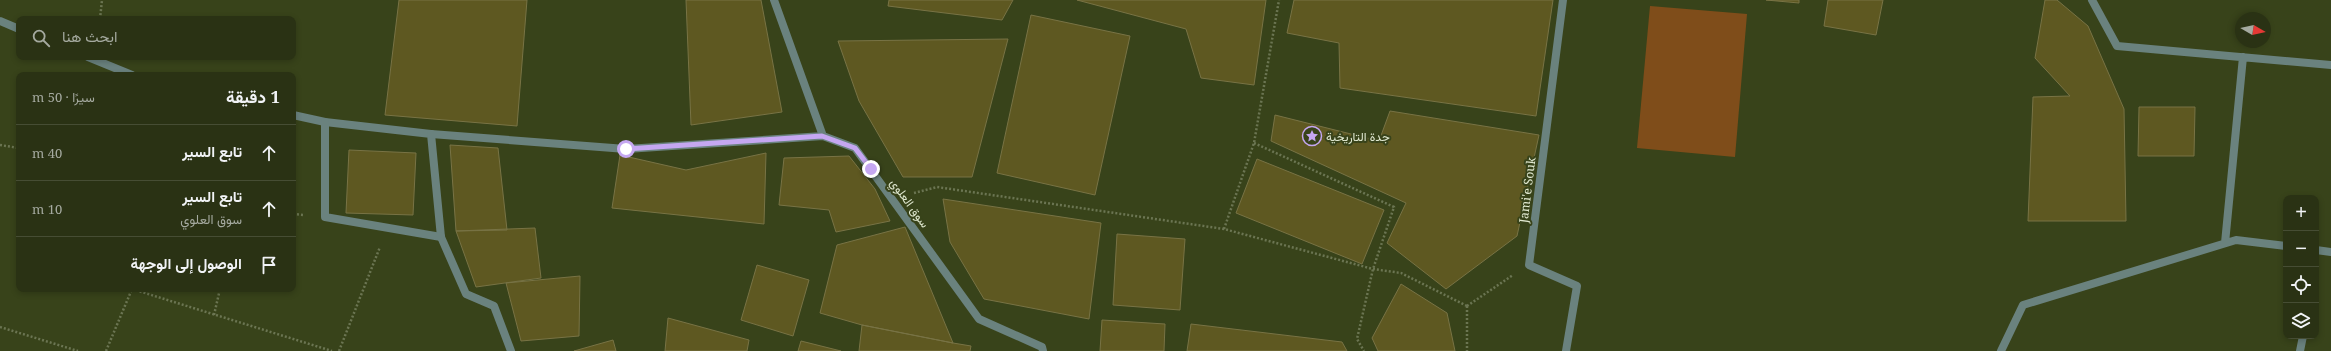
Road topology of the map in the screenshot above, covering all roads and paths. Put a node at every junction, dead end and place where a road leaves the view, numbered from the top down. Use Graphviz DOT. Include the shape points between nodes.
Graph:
graph roads {
  1 [pos="102,0"];
  2 [pos="774,0"];
  3 [pos="1279,0"];
  4 [pos="1563,0"];
  5 [pos="2092,0"];
  6 [pos="100,16"];
  7 [pos="0,21"];
  8 [pos="16,28"];
  9 [pos="2243,57"];
  10 [pos="95,60"];
  11 [pos="2331,65"];
  12 [pos="125,72"];
  13 [pos="296,116"];
  14 [pos="325,122"];
  15 [pos="431,134"];
  16 [pos="822,136"];
  17 [pos="1254,143"];
  18 [pos="0,145"];
  19 [pos="16,148"];
  20 [pos="892,199"];
  21 [pos="388,228"];
  22 [pos="1224,229"];
  23 [pos="441,237"];
  24 [pos="2225,243"];
  25 [pos="2283,246"];
  26 [pos="2319,250"];
  27 [pos="2331,252"];
  28 [pos="1529,265"];
  29 [pos="1373,269"];
  30 [pos="131,292"];
  31 [pos="141,292"];
  32 [pos="219,292"];
  33 [pos="1466,306"];
  34 [pos="214,315"];
  35 [pos="0,327"];
  36 [pos="2302,339"];
  37 [pos="78,351"];
  38 [pos="106,351"];
  39 [pos="332,351"];
  40 [pos="339,351"];
  41 [pos="511,351"];
  42 [pos="1043,351"];
  43 [pos="1364,351"];
  44 [pos="1467,351"];
  45 [pos="1566,351"];
  46 [pos="2001,351"];
  47 [pos="2300,351"];
  1 -- 6 [label="path"];
  2 -- 16 [label="street"];
  3 -- 17 [label="path"];
  4 -- 28 [label="street, Jami'e Souk"];
  5 -- 9 [label="street" via="2117,46"];
  7 -- 8 [label="street"];
  9 -- 11 [label="street"];
  9 -- 24 [label="street"];
  10 -- 12 [label="street"];
  13 -- 14 [label="street"];
  14 -- 15 [label="street"];
  14 -- 21 [label="street" via="325,217"];
  15 -- 16 [label="street" via="626,149"];
  15 -- 23 [label="street"];
  16 -- 20 [label="street, سوق العلوي" via="855,148"];
  17 -- 22 [label="path"];
  17 -- 29 [label="path" via="1394,207"];
  18 -- 19 [label="path"];
  20 -- 22 [label="path" via="937,187"];
  20 -- 42 [label="street, سوق العلوي" via="979,319 1042,347"];
  21 -- 23 [label="street"];
  21 -- 40 [label="path"];
  22 -- 29 [label="path"];
  23 -- 41 [label="street" via="466,294 494,306"];
  24 -- 25 [label="street" via="2236,240"];
  24 -- 46 [label="street" via="2023,305"];
  26 -- 27 [label="street"];
  28 -- 33 [label="path"];
  28 -- 45 [label="street" via="1578,286"];
  29 -- 33 [label="path" via="1401,273"];
  29 -- 43 [label="path" via="1357,339"];
  30 -- 38 [label="path"];
  31 -- 34 [label="path"];
  32 -- 34 [label="path"];
  33 -- 44 [label="path"];
  34 -- 39 [label="path"];
  35 -- 37 [label="path"];
  36 -- 47 [label="street"];
}
